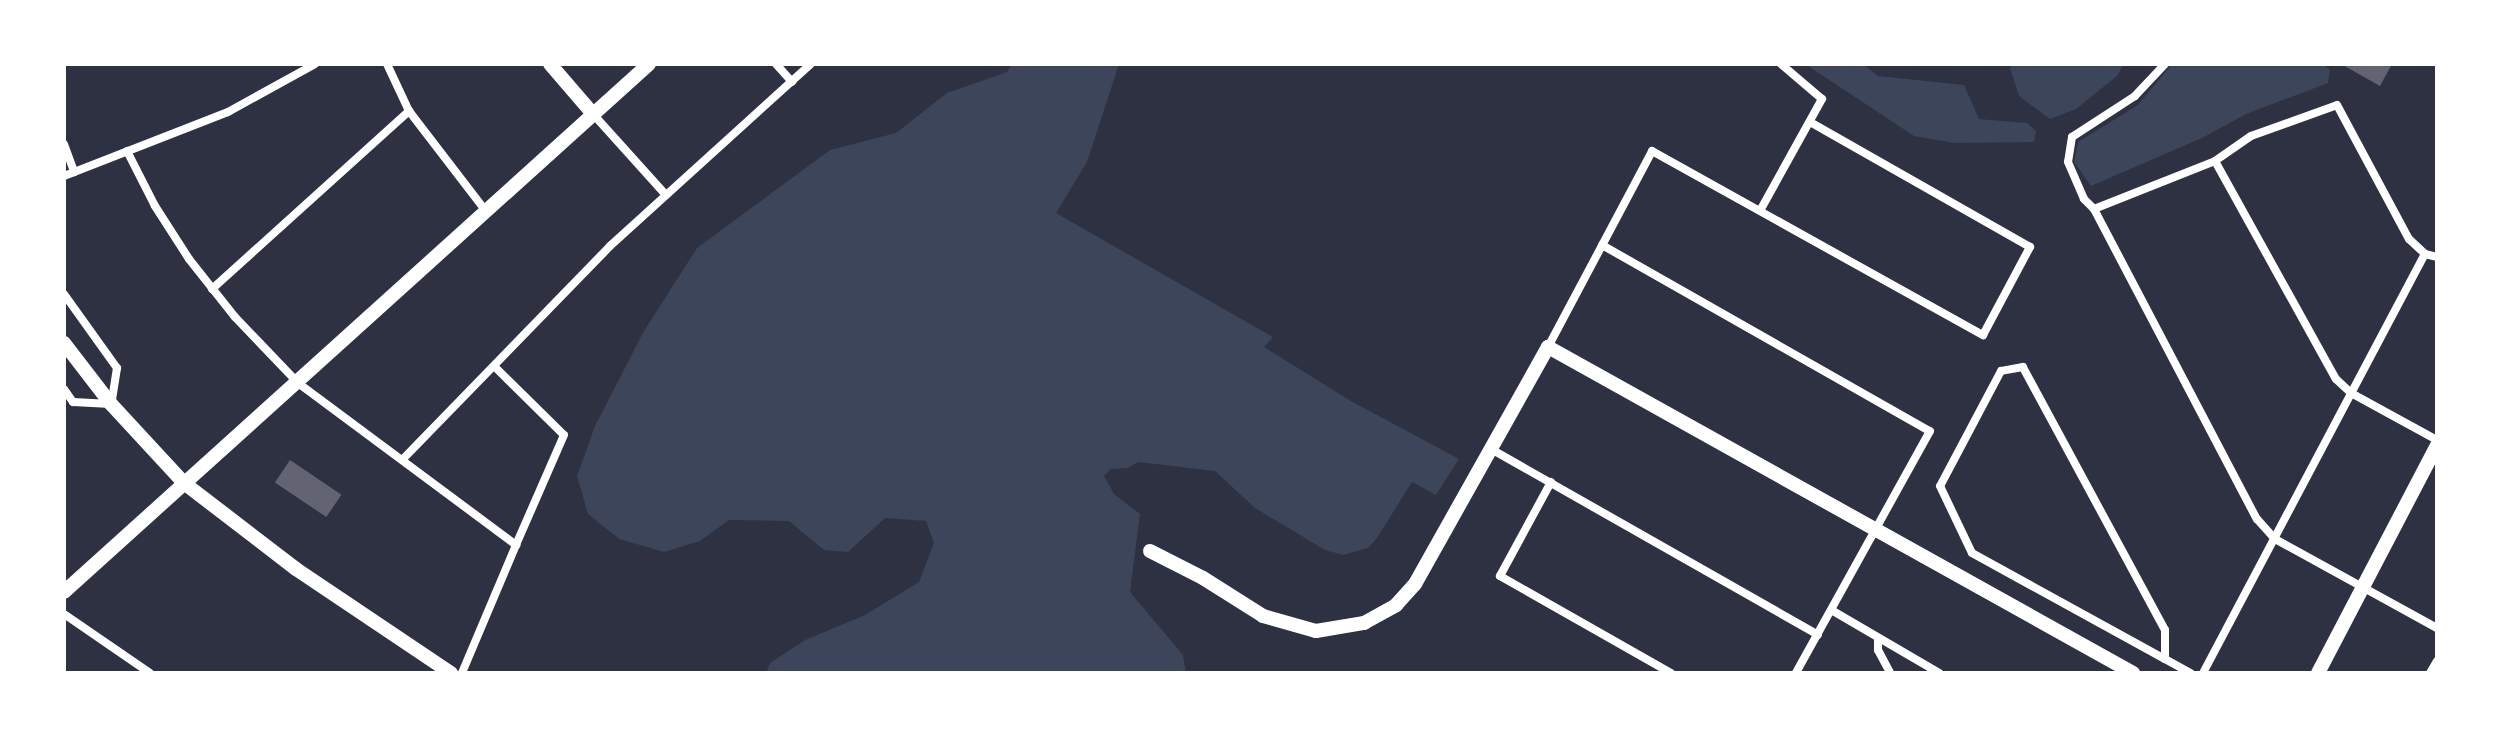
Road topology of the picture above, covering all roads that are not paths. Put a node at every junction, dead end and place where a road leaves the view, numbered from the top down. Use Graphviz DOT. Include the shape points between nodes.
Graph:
graph roads {
  1 [pos="315,64"];
  2 [pos="387,64"];
  3 [pos="550,64"];
  4 [pos="649,64"];
  5 [pos="776,64"];
  6 [pos="811,64"];
  7 [pos="1781,64"];
  8 [pos="2165,64"];
  9 [pos="792,82"];
  10 [pos="409,111"];
  11 [pos="593,114"];
  12 [pos="1810,122"];
  13 [pos="64,144"];
  14 [pos="127,151"];
  15 [pos="2215,161"];
  16 [pos="74,172"];
  17 [pos="64,176"];
  18 [pos="666,195"];
  19 [pos="1761,209"];
  20 [pos="2094,209"];
  21 [pos="485,210"];
  22 [pos="1602,245"];
  23 [pos="2425,254"];
  24 [pos="2437,257"];
  25 [pos="212,289"];
  26 [pos="64,294"];
  27 [pos="64,343"];
  28 [pos="1548,347"];
  29 [pos="494,366"];
  30 [pos="298,383"];
  31 [pos="64,389"];
  32 [pos="2351,393"];
  33 [pos="111,404"];
  34 [pos="2437,442"];
  35 [pos="1491,449"];
  36 [pos="403,459"];
  37 [pos="1551,482"];
  38 [pos="184,483"];
  39 [pos="1877,531"];
  40 [pos="2275,539"];
  41 [pos="516,545"];
  42 [pos="1150,551"];
  43 [pos="2362,588"];
  44 [pos="64,592"];
  45 [pos="1833,611"];
  46 [pos="64,614"];
  47 [pos="2437,628"];
  48 [pos="1818,635"];
  49 [pos="1878,639"];
  50 [pos="2165,659"];
  51 [pos="2437,661"];
  52 [pos="150,673"];
  53 [pos="451,673"];
  54 [pos="462,673"];
  55 [pos="1671,673"];
  56 [pos="1796,673"];
  57 [pos="1890,673"];
  58 [pos="1939,673"];
  59 [pos="2133,673"];
  60 [pos="2190,673"];
  61 [pos="2203,673"];
  62 [pos="2318,673"];
  63 [pos="2430,673"];
  1 -- 14 [label="street" via="228,112"];
  2 -- 10 [label="street"];
  3 -- 11 [label="street"];
  4 -- 11 [label="street"];
  5 -- 9 [label="street"];
  6 -- 9 [label="street"];
  7 -- 12 [label="street" via="1822,99"];
  8 -- 20 [label="street" via="2135,96 2072,137 2068,162"];
  9 -- 18 [label="street"];
  10 -- 21 [label="street"];
  10 -- 25 [label="street"];
  11 -- 18 [label="street"];
  11 -- 21 [label="street"];
  12 -- 19 [label="street"];
  12 -- 19 [label="street" via="2030,247 1983,335"];
  13 -- 16 [label="street"];
  14 -- 16 [label="street"];
  14 -- 25 [label="street" via="155,206"];
  15 -- 20 [label="street"];
  15 -- 23 [label="street" via="2251,136 2337,105 2409,239"];
  15 -- 32 [label="street" via="2336,379"];
  16 -- 17 [label="street"];
  18 -- 29 [label="street"];
  19 -- 22 [label="street" via="1652,151"];
  20 -- 40 [label="street" via="2257,519"];
  21 -- 30 [label="street"];
  22 -- 28 [label="street"];
  22 -- 39 [label="street" via="1930,431"];
  23 -- 24 [label="street"];
  23 -- 32 [label="street"];
  25 -- 30 [label="street"];
  26 -- 33 [label="street" via="117,368"];
  27 -- 33 [label="street"];
  28 -- 35 [label="street"];
  28 -- 39 [label="street"];
  29 -- 36 [label="street"];
  29 -- 41 [label="street" via="564,435"];
  30 -- 36 [label="street"];
  30 -- 38 [label="street"];
  31 -- 33 [label="street" via="73,402"];
  32 -- 34 [label="street"];
  32 -- 40 [label="street"];
  33 -- 38 [label="street"];
  34 -- 43 [label="street"];
  35 -- 37 [label="street"];
  35 -- 42 [label="street" via="1415,584 1396,605 1364,623 1316,631 1263,616"];
  36 -- 41 [label="street"];
  37 -- 48 [label="street"];
  37 -- 55 [label="street" via="1500,576"];
  38 -- 44 [label="street"];
  38 -- 53 [label="street" via="296,569"];
  39 -- 45 [label="street"];
  39 -- 59 [label="street"];
  40 -- 43 [label="street"];
  40 -- 61 [label="street"];
  41 -- 54 [label="street"];
  43 -- 47 [label="street"];
  43 -- 62 [label="street"];
  45 -- 48 [label="street"];
  45 -- 49 [label="street"];
  46 -- 52 [label="street"];
  48 -- 56 [label="street"];
  49 -- 57 [label="street"];
  49 -- 58 [label="street"];
  50 -- 50 [label="street" via="2165,630 2023,367 2001,371 1940,486 1972,553"];
  50 -- 60 [label="street"];
  51 -- 63 [label="street"];
}
